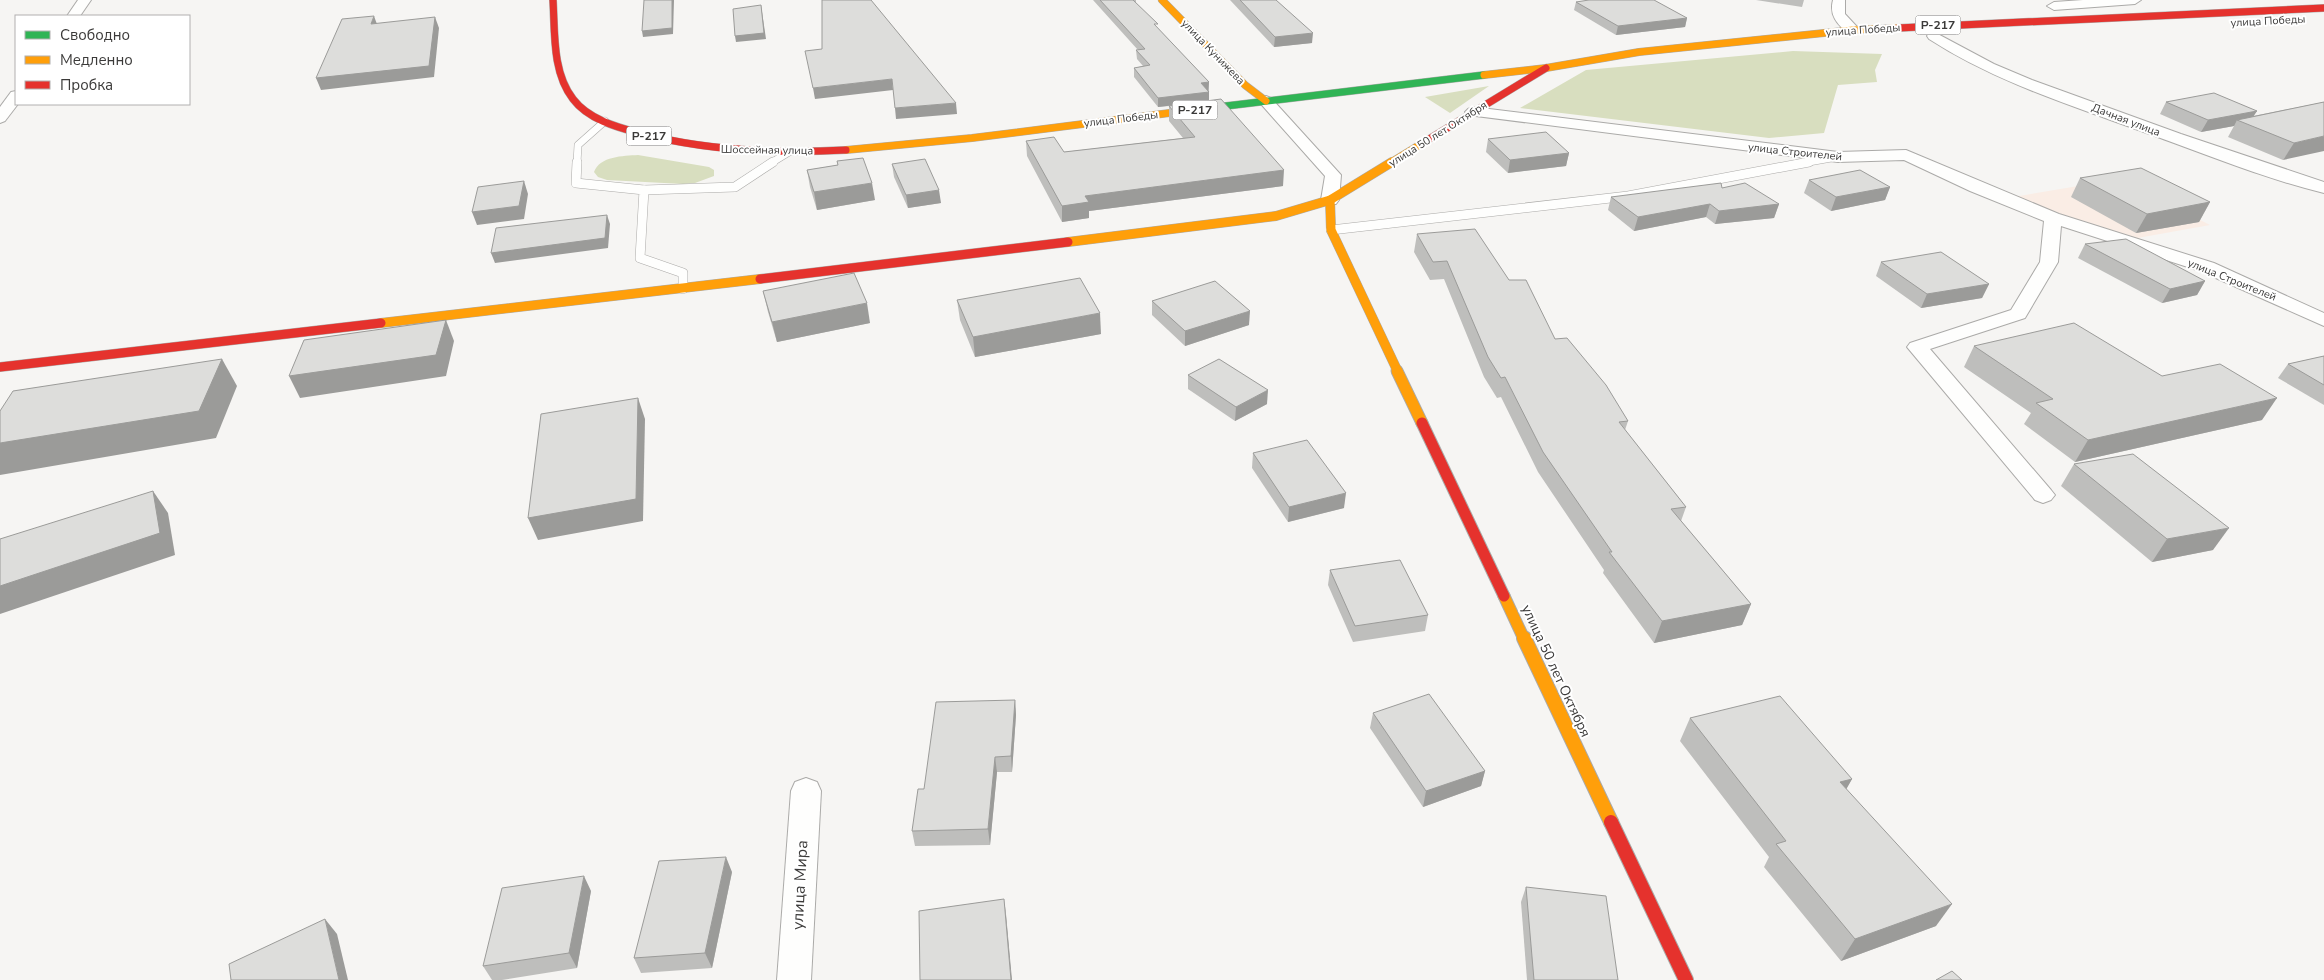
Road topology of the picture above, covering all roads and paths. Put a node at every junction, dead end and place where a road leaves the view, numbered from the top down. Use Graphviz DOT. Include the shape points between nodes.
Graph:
graph roads {
  1 [pos="85,0"];
  2 [pos="553,0"];
  3 [pos="1162,0"];
  4 [pos="1839,0"];
  5 [pos="2135,0"];
  6 [pos="2050,3"];
  7 [pos="2324,8"];
  8 [pos="74,15"];
  9 [pos="2324,18"];
  10 [pos="2076,20"];
  11 [pos="1853,30"];
  12 [pos="1934,36"];
  13 [pos="1550,68"];
  14 [pos="15,96"];
  15 [pos="1266,101"];
  16 [pos="1473,112"];
  17 [pos="0,118"];
  18 [pos="605,121"];
  19 [pos="836,150"];
  20 [pos="789,152"];
  21 [pos="1838,157"];
  22 [pos="2324,188"];
  23 [pos="644,190"];
  24 [pos="1330,200"];
  25 [pos="2053,218"];
  26 [pos="1331,230"];
  27 [pos="683,289"];
  28 [pos="2324,320"];
  29 [pos="0,368"];
  30 [pos="2043,495"];
  31 [pos="806,791"];
  32 [pos="794,980"];
  33 [pos="1686,980"];
  1 -- 8 [label="street"];
  2 -- 18 [label="main road, Шоссейная улица / Р-217" via="566,91 581,108"];
  3 -- 15 [label="main road, улица Кунижева" via="1245,86"];
  4 -- 11 [label="street" via="1840,18"];
  5 -- 6 [label="street"];
  6 -- 10 [label="street"];
  7 -- 10 [label="main road, улица Победы / Р-217"];
  9 -- 12 [label="main road, улица Победы / Р-217"];
  10 -- 11 [label="main road, улица Победы / Р-217"];
  11 -- 13 [label="main road, улица Победы / Р-217" via="1639,52"];
  12 -- 13 [label="main road, улица Победы / Р-217" via="1809,42"];
  12 -- 22 [label="street, Дачная улица" via="1972,59 2029,84 2193,145"];
  13 -- 15 [label="main road, улица Победы / Р-217"];
  13 -- 16 [label="main road, улица 50 лет Октября"];
  14 -- 17 [label="street"];
  15 -- 19 [label="main road, улица Победы / Р-217" via="968,138"];
  15 -- 24 [label="street" via="1333,175"];
  16 -- 21 [label="street, улица Строителей"];
  16 -- 24 [label="main road, улица 50 лет Октября"];
  18 -- 20 [label="main road, Шоссейная улица / Р-217" via="638,134 688,146 736,152"];
  18 -- 23 [label="lane" via="578,144 576,183"];
  19 -- 20 [label="main road, Шоссейная улица / Р-217"];
  20 -- 23 [label="lane" via="735,188"];
  21 -- 25 [label="street, улица Строителей" via="1906,155"];
  21 -- 26 [label="lane" via="1628,196"];
  23 -- 27 [label="lane" via="640,258 683,273"];
  24 -- 26 [label="main road"];
  24 -- 27 [label="main road, улица 50 лет Октября" via="1276,216 1208,226"];
  25 -- 28 [label="street, улица Строителей" via="2208,267"];
  25 -- 30 [label="street" via="2049,262 2018,314 1917,347"];
  26 -- 33 [label="main road, улица 50 лет Октября"];
  27 -- 29 [label="main road, улица 50 лет Октября"];
  31 -- 32 [label="street, улица Мира"];
}
